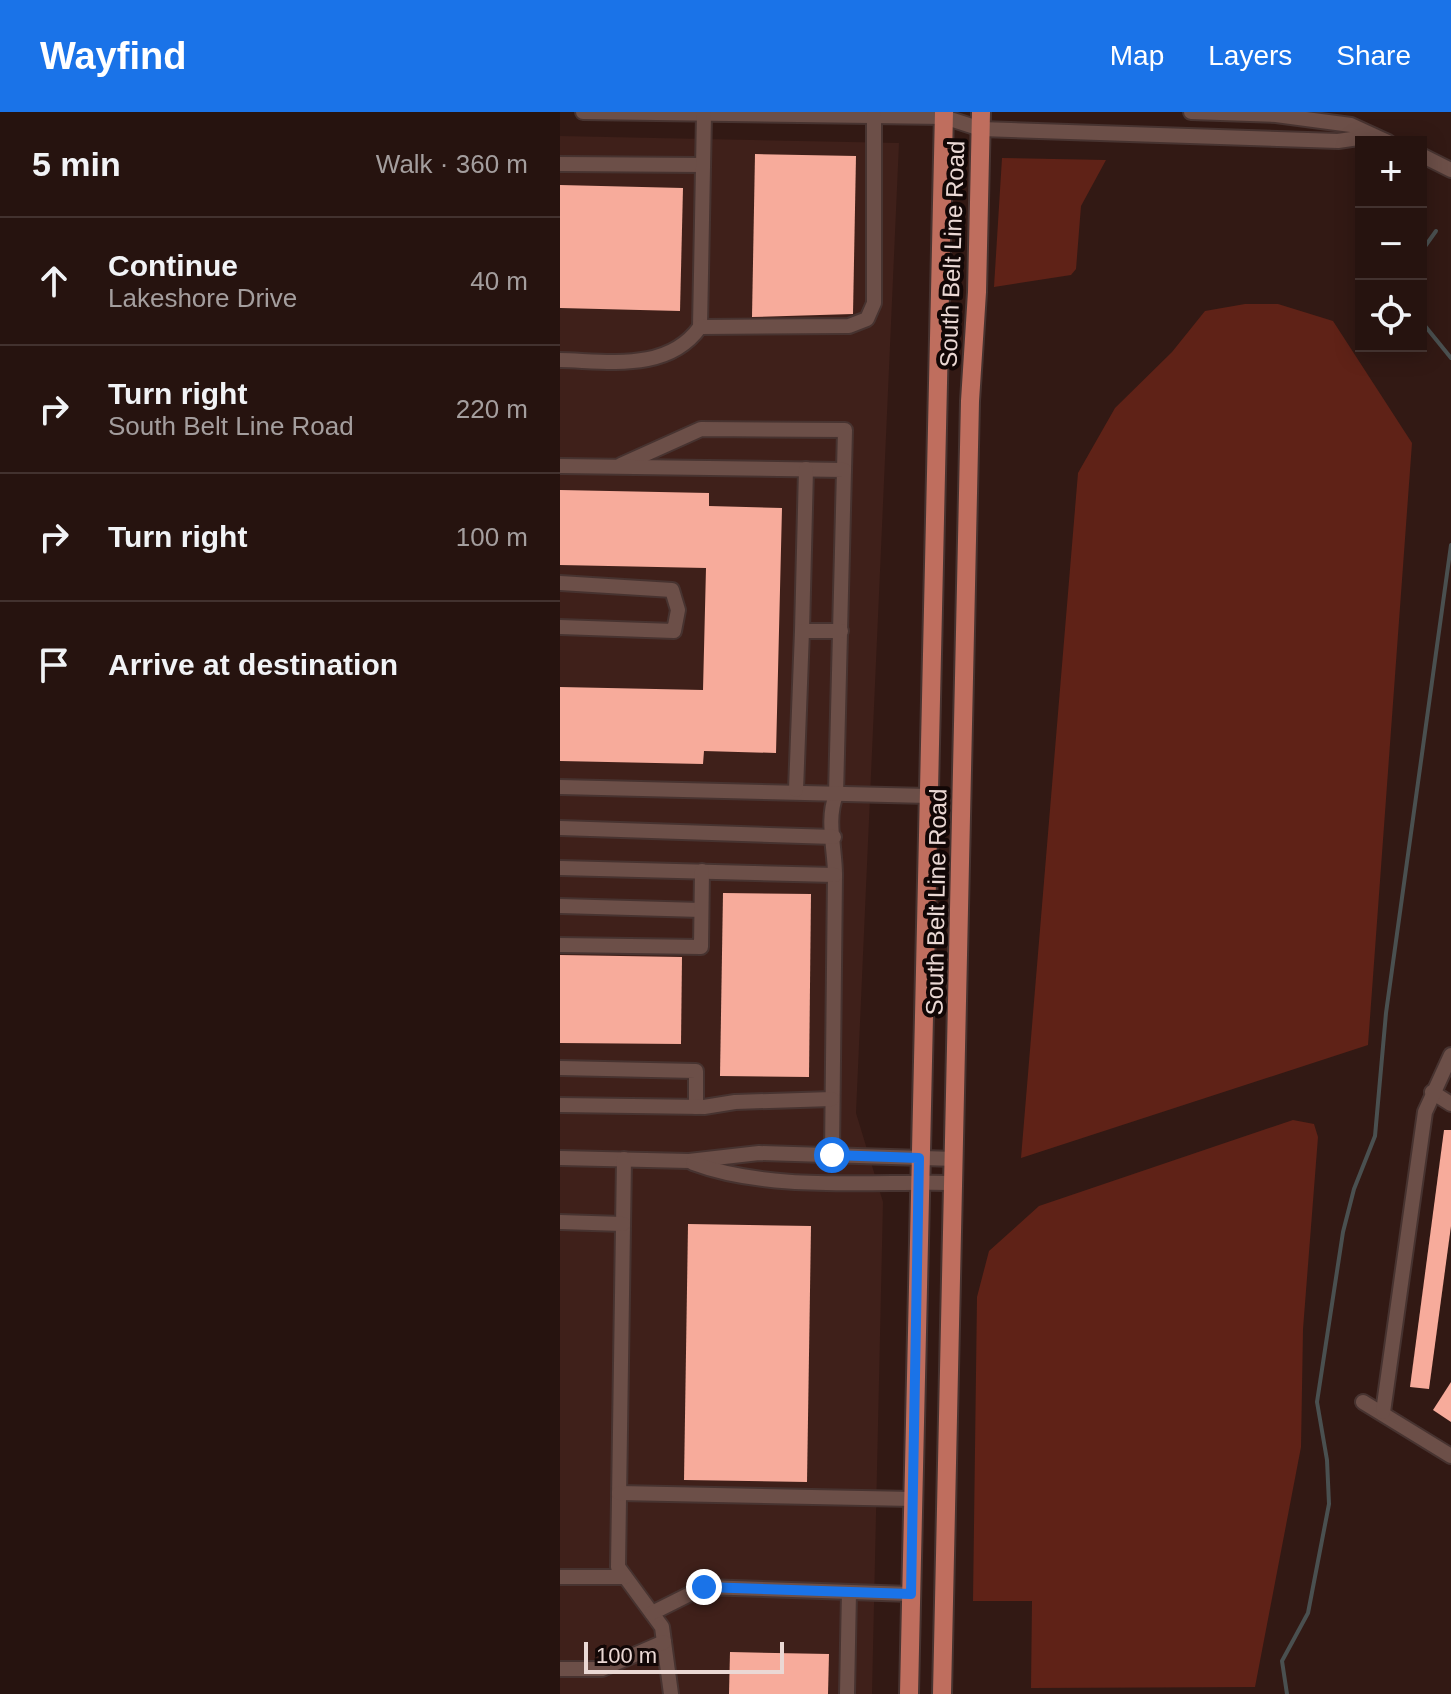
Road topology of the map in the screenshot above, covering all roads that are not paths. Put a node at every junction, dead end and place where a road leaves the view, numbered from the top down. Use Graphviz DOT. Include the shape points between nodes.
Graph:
graph roads {
  1 [pos="583,112"];
  2 [pos="618,112"];
  3 [pos="1191,112"];
  4 [pos="704,114"];
  5 [pos="949,114"];
  6 [pos="1226,114"];
  7 [pos="874,116"];
  8 [pos="981,121"];
  9 [pos="1372,136"];
  10 [pos="1226,137"];
  11 [pos="1355,138"];
  12 [pos="1427,158"];
  13 [pos="560,164"];
  14 [pos="703,165"];
  15 [pos="1451,170"];
  16 [pos="700,327"];
  17 [pos="560,360"];
  18 [pos="560,466"];
  19 [pos="616,467"];
  20 [pos="806,469"];
  21 [pos="844,470"];
  22 [pos="560,583"];
  23 [pos="560,627"];
  24 [pos="802,631"];
  25 [pos="841,631"];
  26 [pos="560,787"];
  27 [pos="796,790"];
  28 [pos="836,795"];
  29 [pos="929,796"];
  30 [pos="963,797"];
  31 [pos="560,828"];
  32 [pos="834,837"];
  33 [pos="560,868"];
  34 [pos="702,871"];
  35 [pos="835,875"];
  36 [pos="560,906"];
  37 [pos="701,910"];
  38 [pos="560,945"];
  39 [pos="1451,1055"];
  40 [pos="560,1068"];
  41 [pos="1432,1092"];
  42 [pos="832,1099"];
  43 [pos="1451,1104"];
  44 [pos="560,1105"];
  45 [pos="696,1107"];
  46 [pos="832,1155"];
  47 [pos="560,1158"];
  48 [pos="919,1158"];
  49 [pos="624,1159"];
  50 [pos="955,1159"];
  51 [pos="689,1161"];
  52 [pos="919,1182"];
  53 [pos="954,1183"];
  54 [pos="560,1222"];
  55 [pos="623,1224"];
  56 [pos="1363,1402"];
  57 [pos="1383,1412"];
  58 [pos="1451,1456"];
  59 [pos="619,1493"];
  60 [pos="913,1499"];
  61 [pos="560,1577"];
  62 [pos="625,1577"];
  63 [pos="849,1592"];
  64 [pos="911,1594"];
  65 [pos="652,1613"];
  66 [pos="664,1642"];
  67 [pos="560,1669"];
  68 [pos="671,1694"];
  69 [pos="847,1694"];
  70 [pos="909,1694"];
  71 [pos="942,1694"];
  1 -- 2 [label="street"];
  2 -- 4 [label="street"];
  3 -- 6 [label="street"];
  4 -- 7 [label="street"];
  4 -- 14 [label="street"];
  5 -- 7 [label="street"];
  5 -- 8 [label="street"];
  5 -- 29 [label="main road, South Belt Line Road"];
  6 -- 9 [label="street" via="1351,125"];
  6 -- 10 [label="street"];
  7 -- 16 [label="street" via="874,303 867,319 849,326"];
  8 -- 10 [label="street"];
  8 -- 30 [label="main road, South Belt Line Road"];
  10 -- 11 [label="street"];
  12 -- 15 [label="street"];
  13 -- 14 [label="street"];
  14 -- 16 [label="street"];
  16 -- 17 [label="street" via="681,348 647,361"];
  18 -- 19 [label="street"];
  19 -- 20 [label="street"];
  19 -- 21 [label="street" via="701,429 845,430"];
  20 -- 21 [label="street"];
  20 -- 24 [label="street"];
  21 -- 25 [label="street"];
  22 -- 23 [label="street" via="672,590 678,610 674,631"];
  24 -- 25 [label="street"];
  24 -- 27 [label="street"];
  25 -- 28 [label="street"];
  26 -- 27 [label="street"];
  27 -- 28 [label="street"];
  28 -- 29 [label="street"];
  28 -- 32 [label="street" via="830,823"];
  29 -- 30 [label="main road"];
  29 -- 48 [label="main road, South Belt Line Road"];
  30 -- 50 [label="main road, South Belt Line Road"];
  31 -- 32 [label="street"];
  32 -- 35 [label="street"];
  33 -- 34 [label="street"];
  34 -- 35 [label="street"];
  34 -- 37 [label="street"];
  35 -- 42 [label="street"];
  36 -- 37 [label="street"];
  37 -- 38 [label="street" via="701,947"];
  39 -- 41 [label="street"];
  40 -- 45 [label="street" via="696,1071"];
  41 -- 43 [label="street"];
  41 -- 57 [label="street"];
  42 -- 45 [label="street"];
  42 -- 46 [label="street"];
  44 -- 45 [label="street"];
  46 -- 48 [label="street"];
  46 -- 51 [label="street" via="759,1153"];
  47 -- 49 [label="street"];
  48 -- 50 [label="street"];
  48 -- 52 [label="main road, South Belt Line Road"];
  49 -- 51 [label="street"];
  49 -- 55 [label="street"];
  50 -- 53 [label="main road, South Belt Line Road"];
  51 -- 52 [label="street" via="762,1180"];
  52 -- 53 [label="street"];
  52 -- 60 [label="main road, South Belt Line Road"];
  53 -- 71 [label="main road, South Belt Line Road"];
  54 -- 55 [label="street"];
  55 -- 59 [label="street"];
  56 -- 57 [label="street"];
  57 -- 58 [label="street"];
  59 -- 60 [label="street"];
  59 -- 62 [label="street" via="618,1567"];
  60 -- 64 [label="main road, South Belt Line Road"];
  61 -- 62 [label="street"];
  62 -- 65 [label="street"];
  63 -- 64 [label="street"];
  63 -- 65 [label="street" via="704,1587"];
  63 -- 69 [label="street"];
  64 -- 70 [label="main road, South Belt Line Road"];
  65 -- 66 [label="street"];
  66 -- 67 [label="street" via="602,1669"];
  66 -- 68 [label="street"];
}
